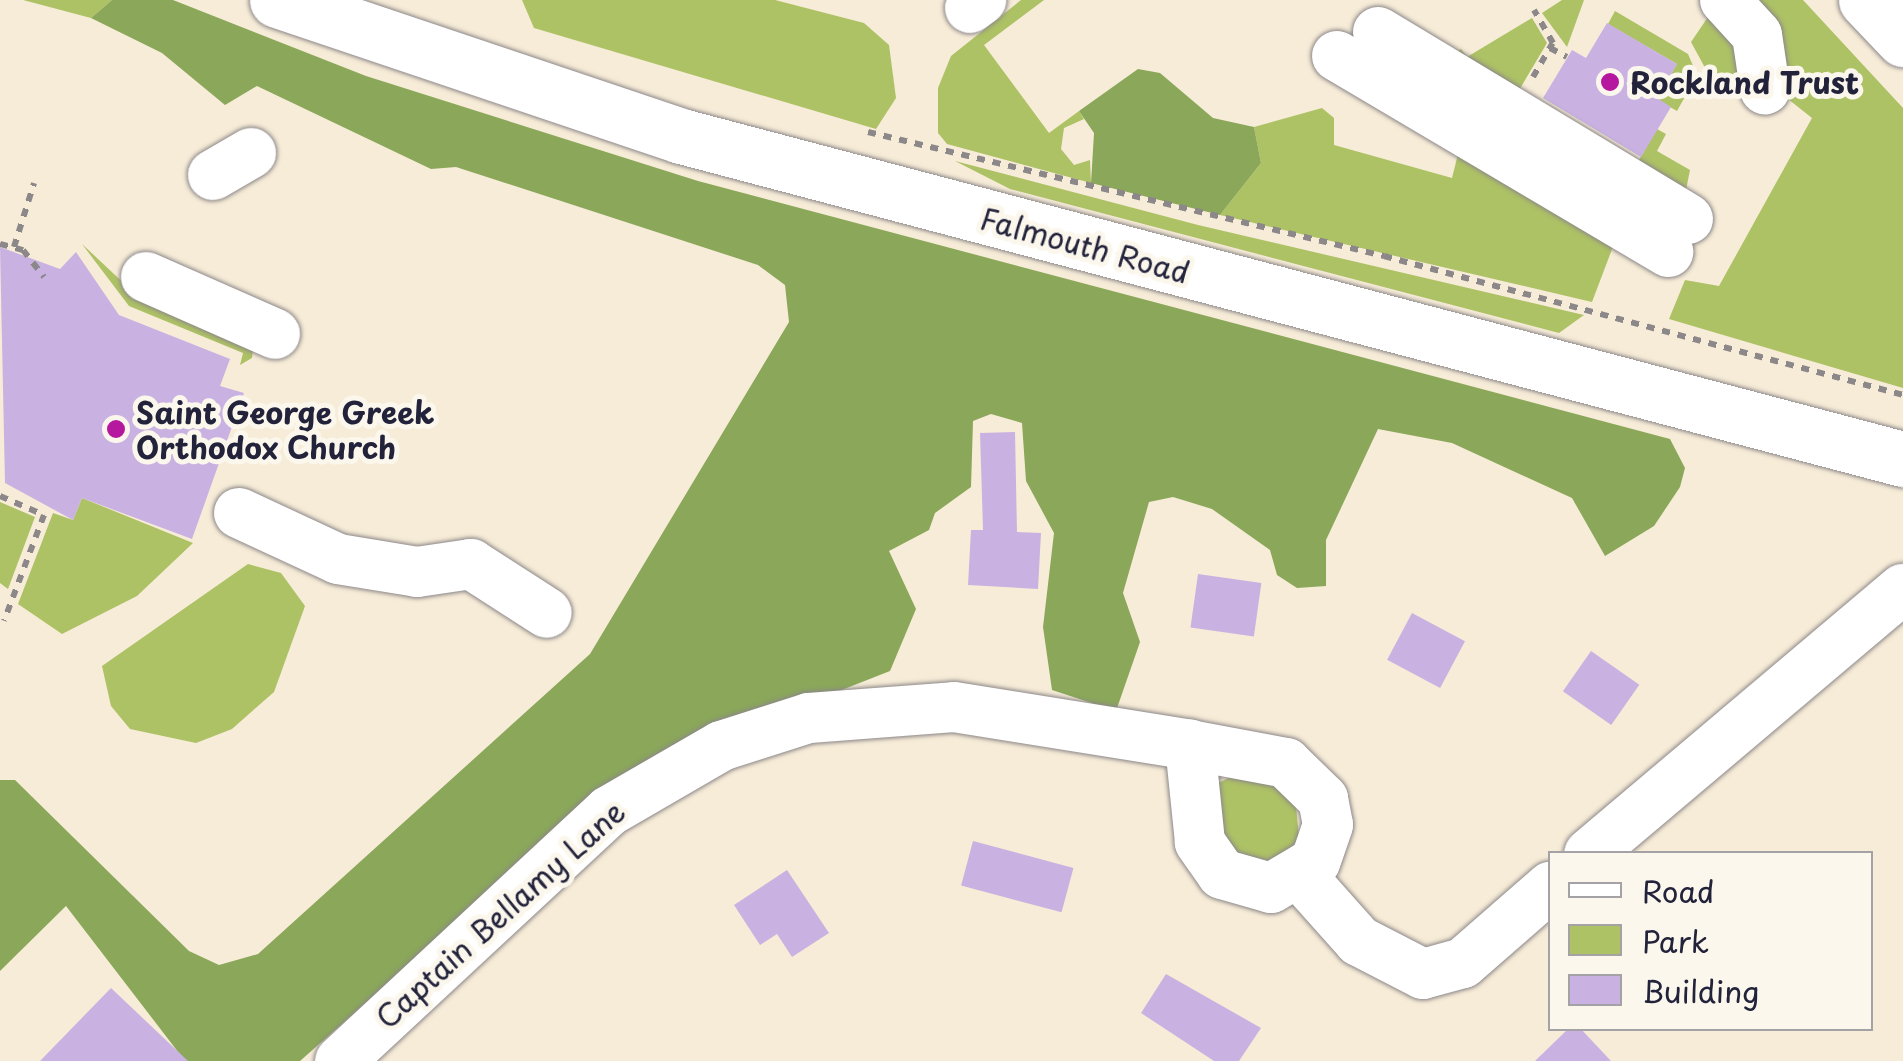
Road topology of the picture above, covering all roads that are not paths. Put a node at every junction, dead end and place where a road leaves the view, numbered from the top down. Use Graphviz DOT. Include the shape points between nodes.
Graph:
graph roads {
  1 [pos="276,0"];
  2 [pos="1725,0"];
  3 [pos="1866,0"];
  4 [pos="1903,39"];
  5 [pos="1765,88"];
  6 [pos="1678,235"];
  7 [pos="146,277"];
  8 [pos="275,334"];
  9 [pos="1903,459"];
  10 [pos="239,513"];
  11 [pos="1903,588"];
  12 [pos="546,613"];
  13 [pos="1190,746"];
  14 [pos="1593,851"];
  15 [pos="1301,876"];
  16 [pos="1548,889"];
  17 [pos="340,1061"];
  1 -- 9 [label="main road, Falmouth Road" via="681,136"];
  2 -- 5 [label="street" via="1764,51"];
  3 -- 4 [label="main road"];
  6 -- 6 [label="street" via="1358,44 1512,113"];
  7 -- 8 [label="street"];
  10 -- 12 [label="street" via="338,559 417,572 470,564"];
  11 -- 14 [label="street"];
  13 -- 15 [label="street" via="1197,829 1212,866 1258,889"];
  13 -- 15 [label="street, Captain Bellamy Lane" via="1286,763 1316,788 1326,838"];
  13 -- 17 [label="street, Captain Bellamy Lane" via="922,704 764,728 608,811"];
  15 -- 16 [label="street" via="1359,941 1424,974 1463,963"];
}
